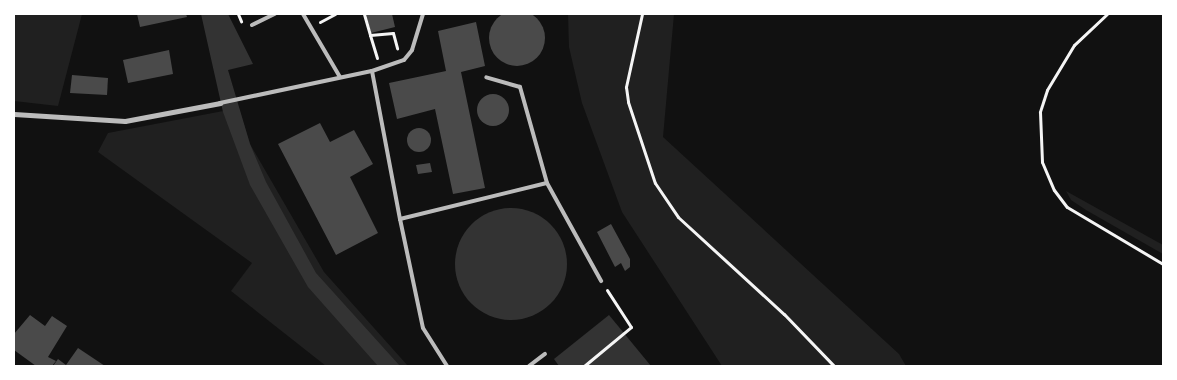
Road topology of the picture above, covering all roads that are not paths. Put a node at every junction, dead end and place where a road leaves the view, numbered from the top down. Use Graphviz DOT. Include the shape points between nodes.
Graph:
graph roads {
  1 [pos="275,14"];
  2 [pos="303,14"];
  3 [pos="423,14"];
  4 [pos="252,26"];
  5 [pos="372,71"];
  6 [pos="486,77"];
  7 [pos="340,78"];
  8 [pos="220,103"];
  9 [pos="14,114"];
  10 [pos="547,183"];
  11 [pos="400,219"];
  12 [pos="601,281"];
  13 [pos="545,354"];
  14 [pos="447,366"];
  15 [pos="529,366"];
  1 -- 4 [label="lane"];
  2 -- 7 [label="lane"];
  3 -- 5 [label="lane" via="412,50 401,62"];
  5 -- 7 [label="lane"];
  5 -- 11 [label="lane"];
  6 -- 10 [label="lane" via="520,87"];
  7 -- 8 [label="lane"];
  8 -- 9 [label="street" via="125,120"];
  10 -- 11 [label="lane"];
  10 -- 12 [label="lane"];
  11 -- 14 [label="lane" via="422,328"];
  13 -- 15 [label="lane"];
}
